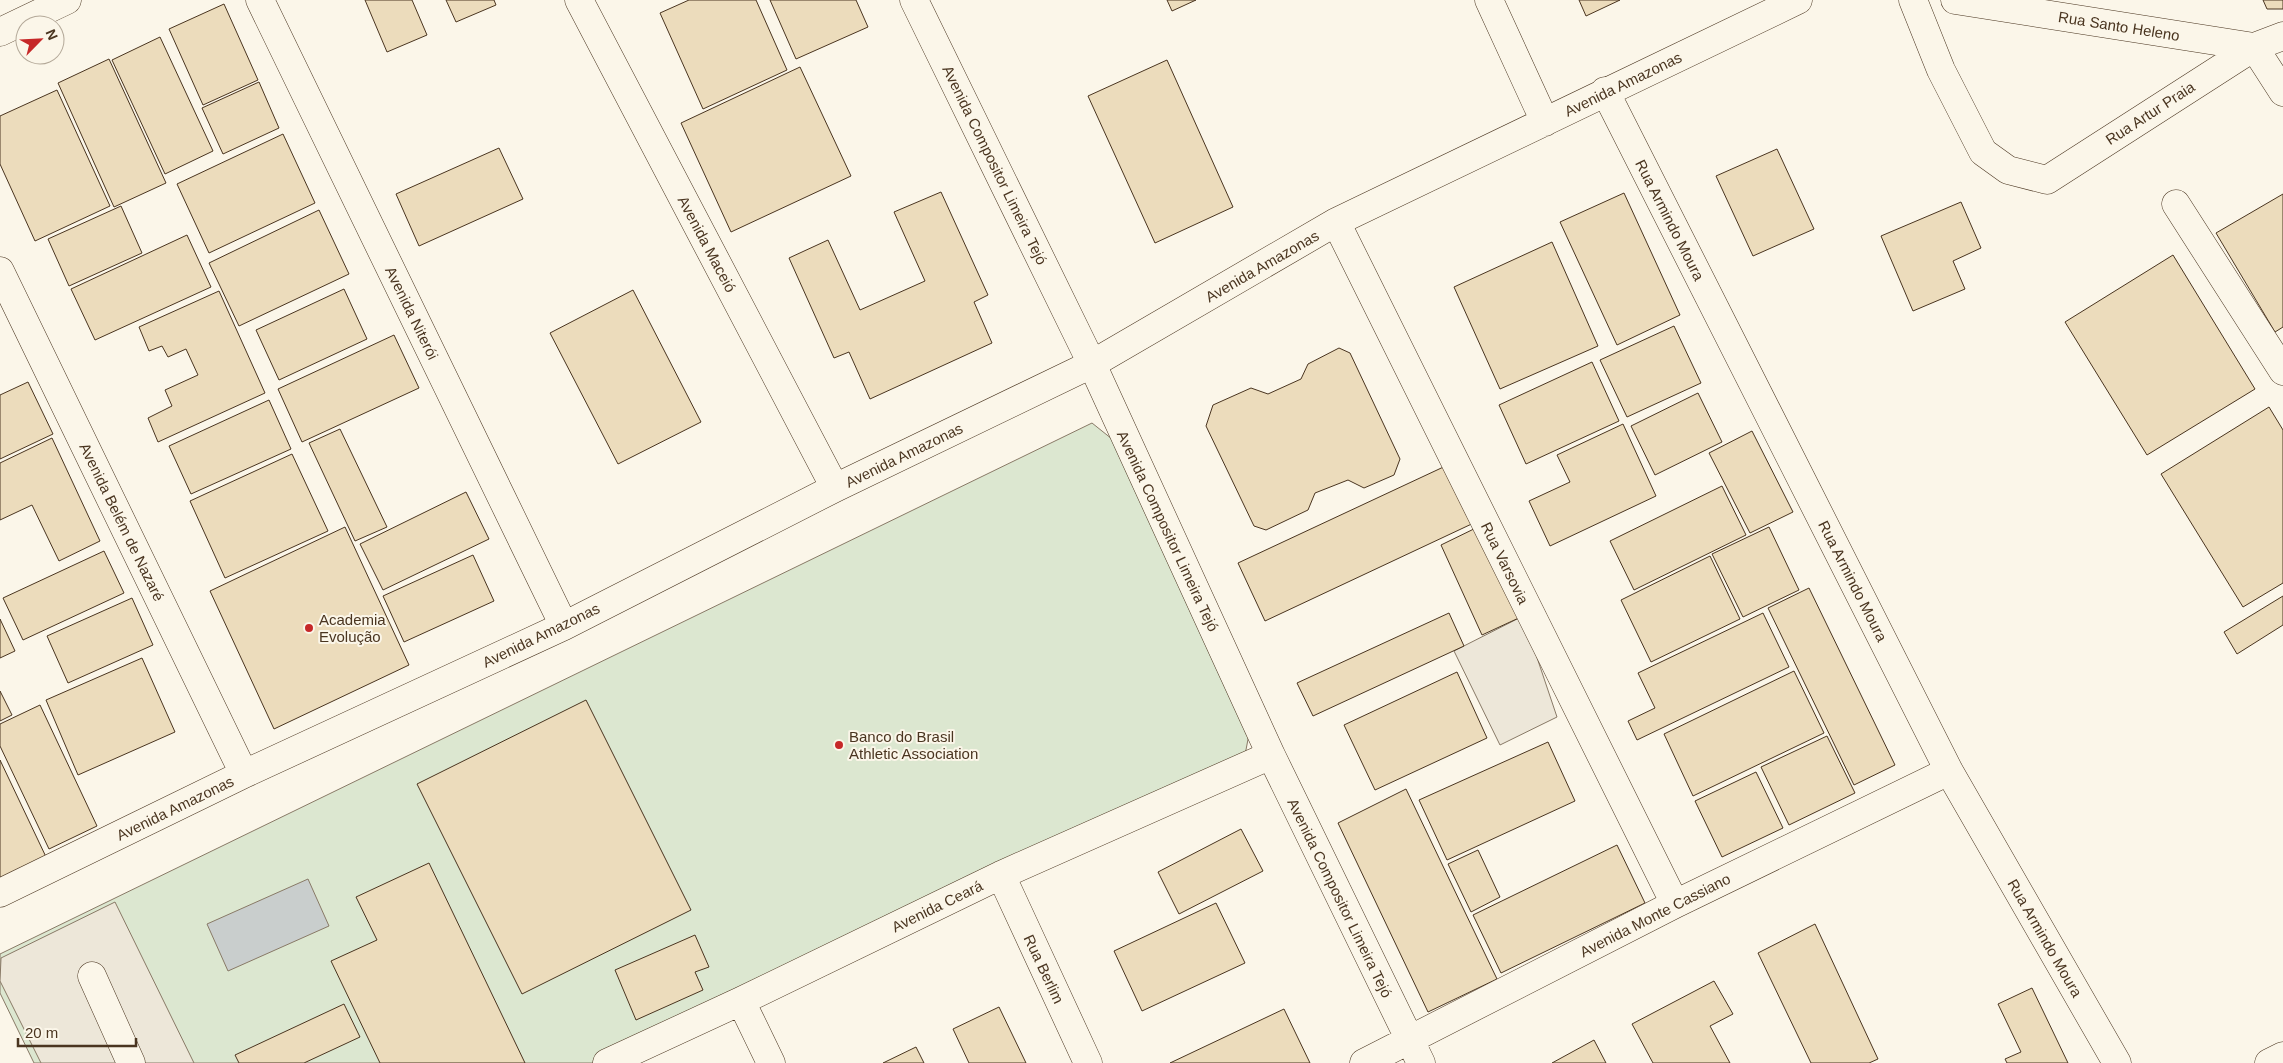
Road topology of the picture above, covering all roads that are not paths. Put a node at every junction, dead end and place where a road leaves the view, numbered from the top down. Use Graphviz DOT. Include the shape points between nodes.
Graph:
graph roads {
  1 [pos="67,0"];
  2 [pos="260,0"];
  3 [pos="579,0"];
  4 [pos="914,0"];
  5 [pos="1488,0"];
  6 [pos="1798,0"];
  7 [pos="1913,0"];
  8 [pos="1955,0"];
  9 [pos="2033,6"];
  10 [pos="0,32"];
  11 [pos="2283,36"];
  12 [pos="2254,47"];
  13 [pos="1605,92"];
  14 [pos="2283,92"];
  15 [pos="1545,122"];
  16 [pos="2176,204"];
  17 [pos="1336,222"];
  18 [pos="0,271"];
  19 [pos="1092,364"];
  20 [pos="2283,371"];
  21 [pos="835,488"];
  22 [pos="564,626"];
  23 [pos="1271,755"];
  24 [pos="1949,771"];
  25 [pos="244,774"];
  26 [pos="1001,875"];
  27 [pos="0,893"];
  28 [pos="1674,904"];
  29 [pos="92,976"];
  30 [pos="741,1001"];
  31 [pos="1416,1051"];
  32 [pos="2283,1056"];
  33 [pos="131,1063"];
  34 [pos="607,1063"];
  35 [pos="771,1063"];
  36 [pos="1088,1063"];
  37 [pos="1364,1063"];
  38 [pos="2117,1063"];
  39 [pos="2270,1063"];
  1 -- 10 [label="street"];
  2 -- 22 [label="street, Avenida Niterói"];
  3 -- 21 [label="street, Avenida Maceió"];
  4 -- 19 [label="street, Avenida Compositor Limeira Tejó"];
  5 -- 15 [label="street"];
  6 -- 13 [label="street, Avenida Amazonas"];
  7 -- 12 [label="street, Rua Artur Praia" via="1941,70 1983,152 2008,170 2047,180"];
  8 -- 9 [label="street, Rua Santo Heleno"];
  9 -- 12 [label="street, Rua Santo Heleno"];
  11 -- 12 [label="street, Rua Artur Praia"];
  12 -- 14 [label="street"];
  13 -- 15 [label="street, Avenida Amazonas"];
  13 -- 24 [label="street, Rua Armindo Moura"];
  15 -- 17 [label="street, Avenida Amazonas"];
  16 -- 20 [label="street"];
  17 -- 19 [label="street, Avenida Amazonas"];
  17 -- 28 [label="street, Rua Varsovia"];
  18 -- 25 [label="street, Avenida Belém de Nazaré"];
  19 -- 21 [label="street, Avenida Amazonas"];
  19 -- 23 [label="street, Avenida Compositor Limeira Tejó"];
  21 -- 22 [label="street, Avenida Amazonas"];
  22 -- 25 [label="street, Avenida Amazonas"];
  23 -- 26 [label="street, Avenida Ceará"];
  23 -- 31 [label="street, Avenida Compositor Limeira Tejó"];
  24 -- 28 [label="street, Avenida Monte Cassiano"];
  24 -- 38 [label="street, Rua Armindo Moura"];
  25 -- 27 [label="street, Avenida Amazonas"];
  26 -- 30 [label="street, Avenida Ceará"];
  26 -- 36 [label="street, Rua Berlim"];
  28 -- 31 [label="street, Avenida Monte Cassiano"];
  29 -- 33 [label="street"];
  30 -- 34 [label="street, Avenida Ceará"];
  30 -- 35 [label="street"];
  31 -- 37 [label="street, Avenida Monte Cassiano"];
  32 -- 39 [label="street"];
}
